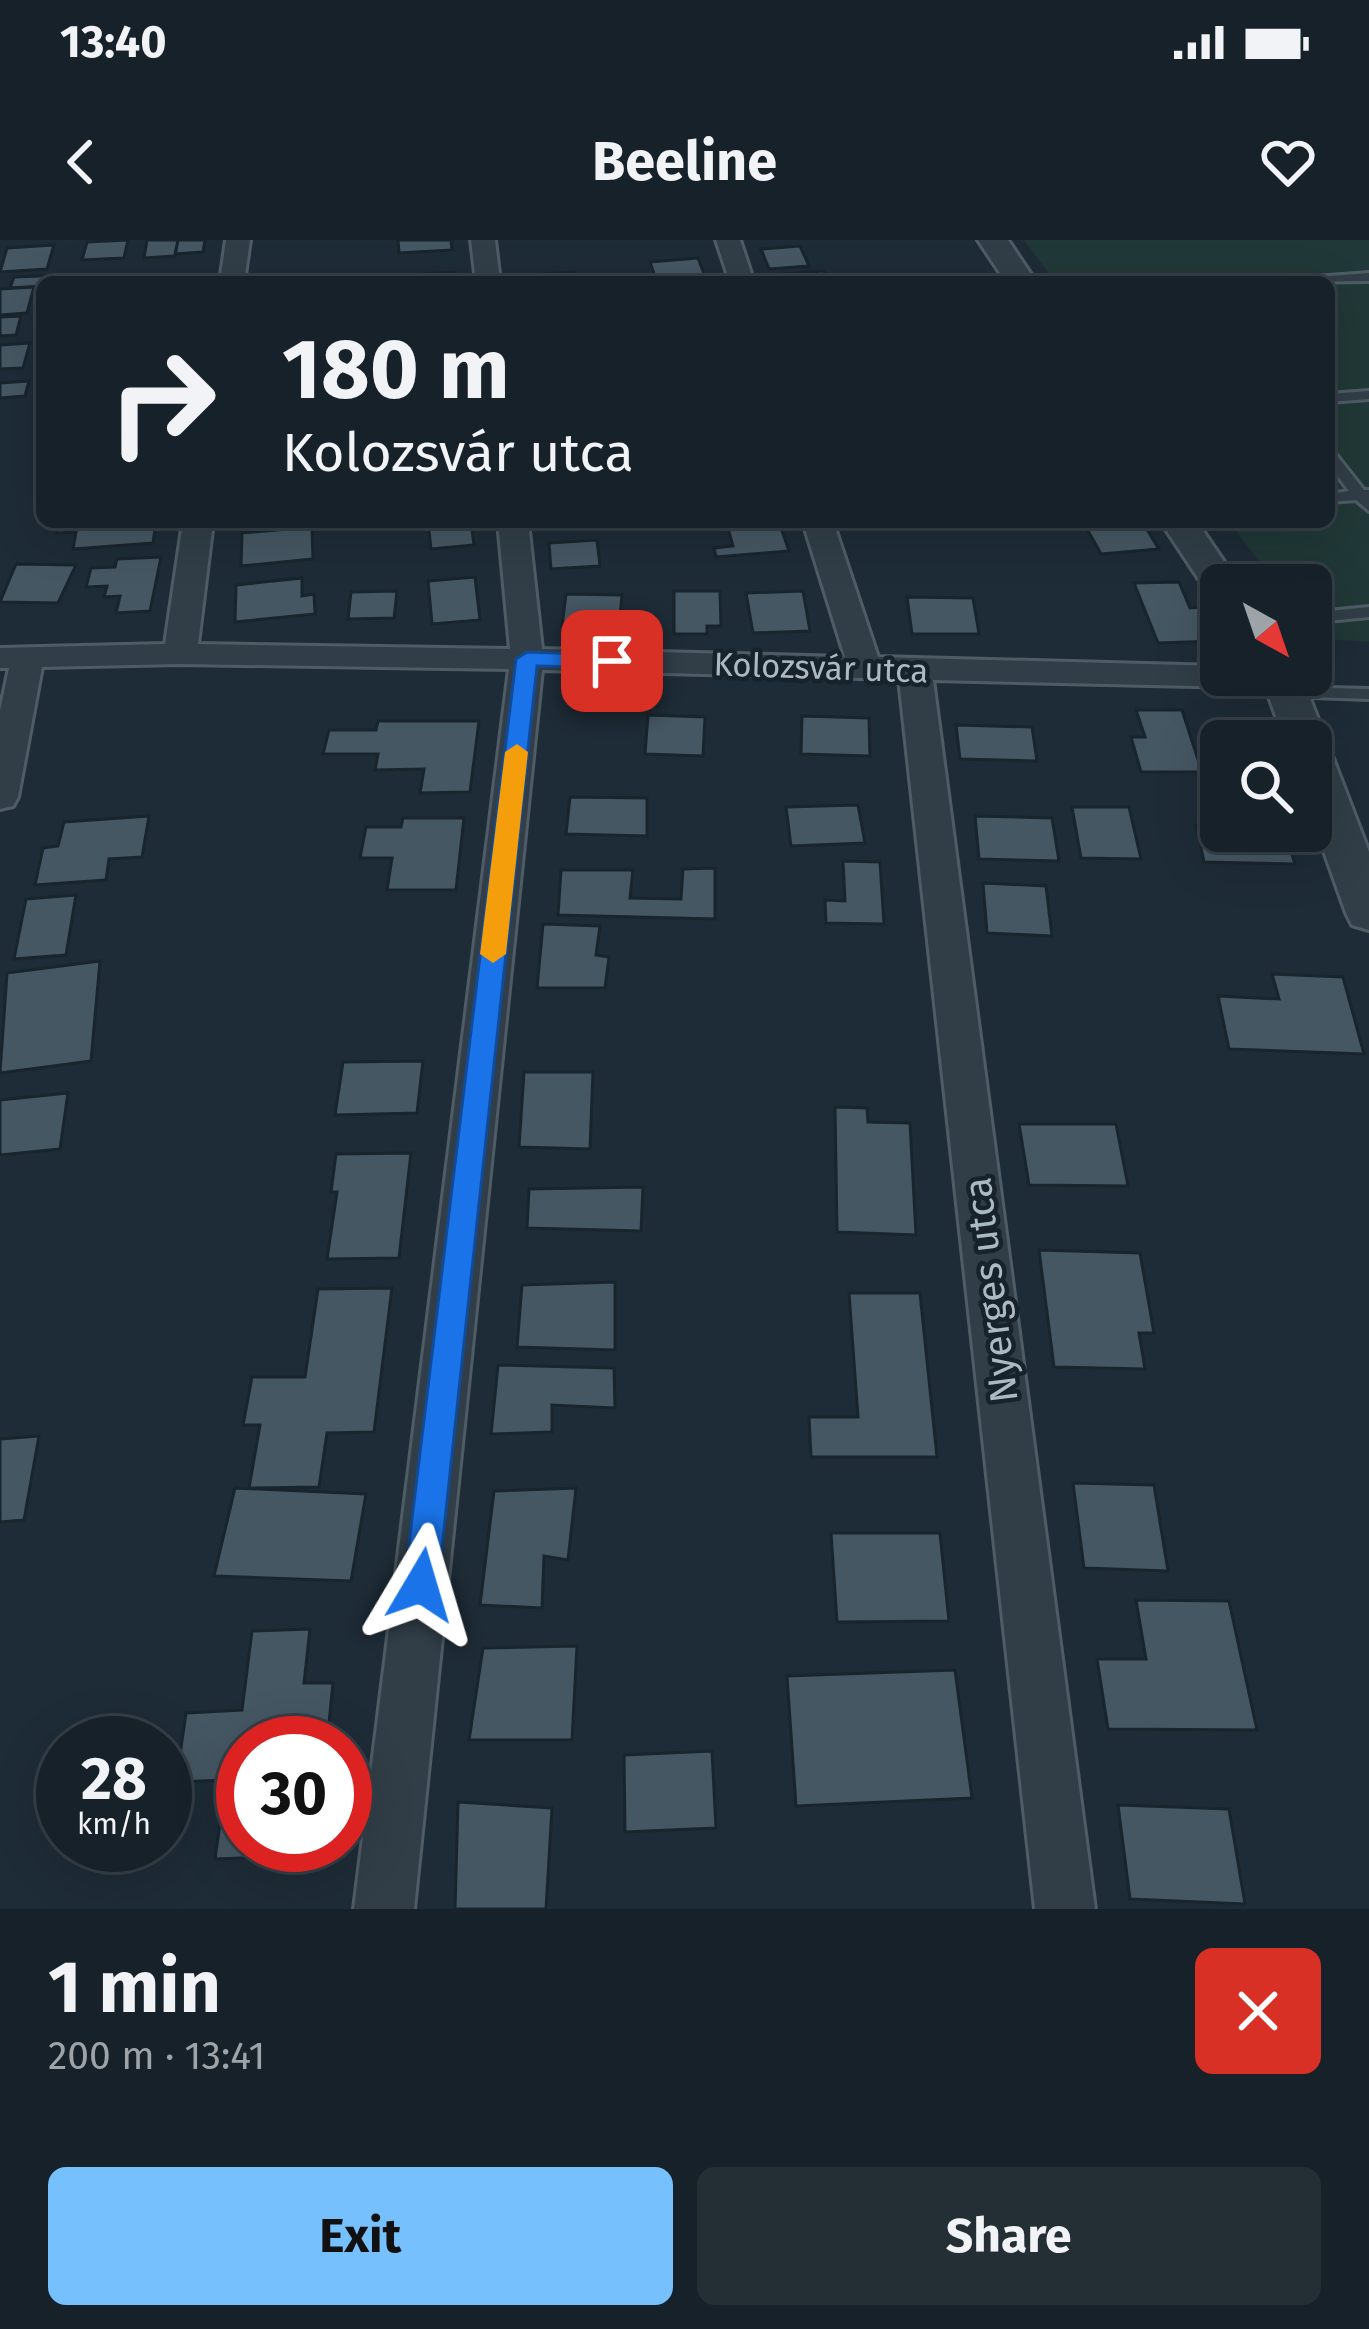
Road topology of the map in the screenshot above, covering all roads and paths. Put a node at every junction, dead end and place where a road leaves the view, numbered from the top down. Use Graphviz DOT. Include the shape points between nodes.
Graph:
graph roads {
  1 [pos="238,240"];
  2 [pos="483,240"];
  3 [pos="728,240"];
  4 [pos="993,240"];
  5 [pos="233,276"];
  6 [pos="487,276"];
  7 [pos="740,276"];
  8 [pos="1017,276"];
  9 [pos="1369,277"];
  10 [pos="1335,280"];
  11 [pos="1369,395"];
  12 [pos="1335,398"];
  13 [pos="1335,461"];
  14 [pos="1335,498"];
  15 [pos="1366,499"];
  16 [pos="197,528"];
  17 [pos="514,528"];
  18 [pos="820,528"];
  19 [pos="1184,528"];
  20 [pos="1207,564"];
  21 [pos="1369,612"];
  22 [pos="1332,616"];
  23 [pos="180,654"];
  24 [pos="14,657"];
  25 [pos="527,659"];
  26 [pos="865,668"];
  27 [pos="915,671"];
  28 [pos="1200,679"];
  29 [pos="1332,689"];
  30 [pos="1369,694"];
  31 [pos="0,796"];
  32 [pos="1332,812"];
  33 [pos="1369,914"];
  34 [pos="384,1909"];
  35 [pos="1065,1909"];
  1 -- 5 [label="street"];
  2 -- 6 [label="street"];
  3 -- 7 [label="street"];
  4 -- 8 [label="street"];
  9 -- 10 [label="lane"];
  11 -- 12 [label="lane"];
  13 -- 15 [label="lane"];
  14 -- 15 [label="lane"];
  16 -- 23 [label="street"];
  17 -- 25 [label="street"];
  18 -- 26 [label="street"];
  19 -- 20 [label="street"];
  21 -- 22 [label="lane"];
  23 -- 24 [label="street, Kolozsvár utca"];
  23 -- 25 [label="street, Kolozsvár utca"];
  24 -- 31 [label="street"];
  25 -- 26 [label="street, Kolozsvár utca"];
  25 -- 34 [label="street"];
  26 -- 27 [label="street, Kolozsvár utca"];
  27 -- 28 [label="street, Kolozsvár utca"];
  27 -- 35 [label="street, Nyerges utca"];
  29 -- 30 [label="lane"];
  32 -- 33 [label="street"];
}
